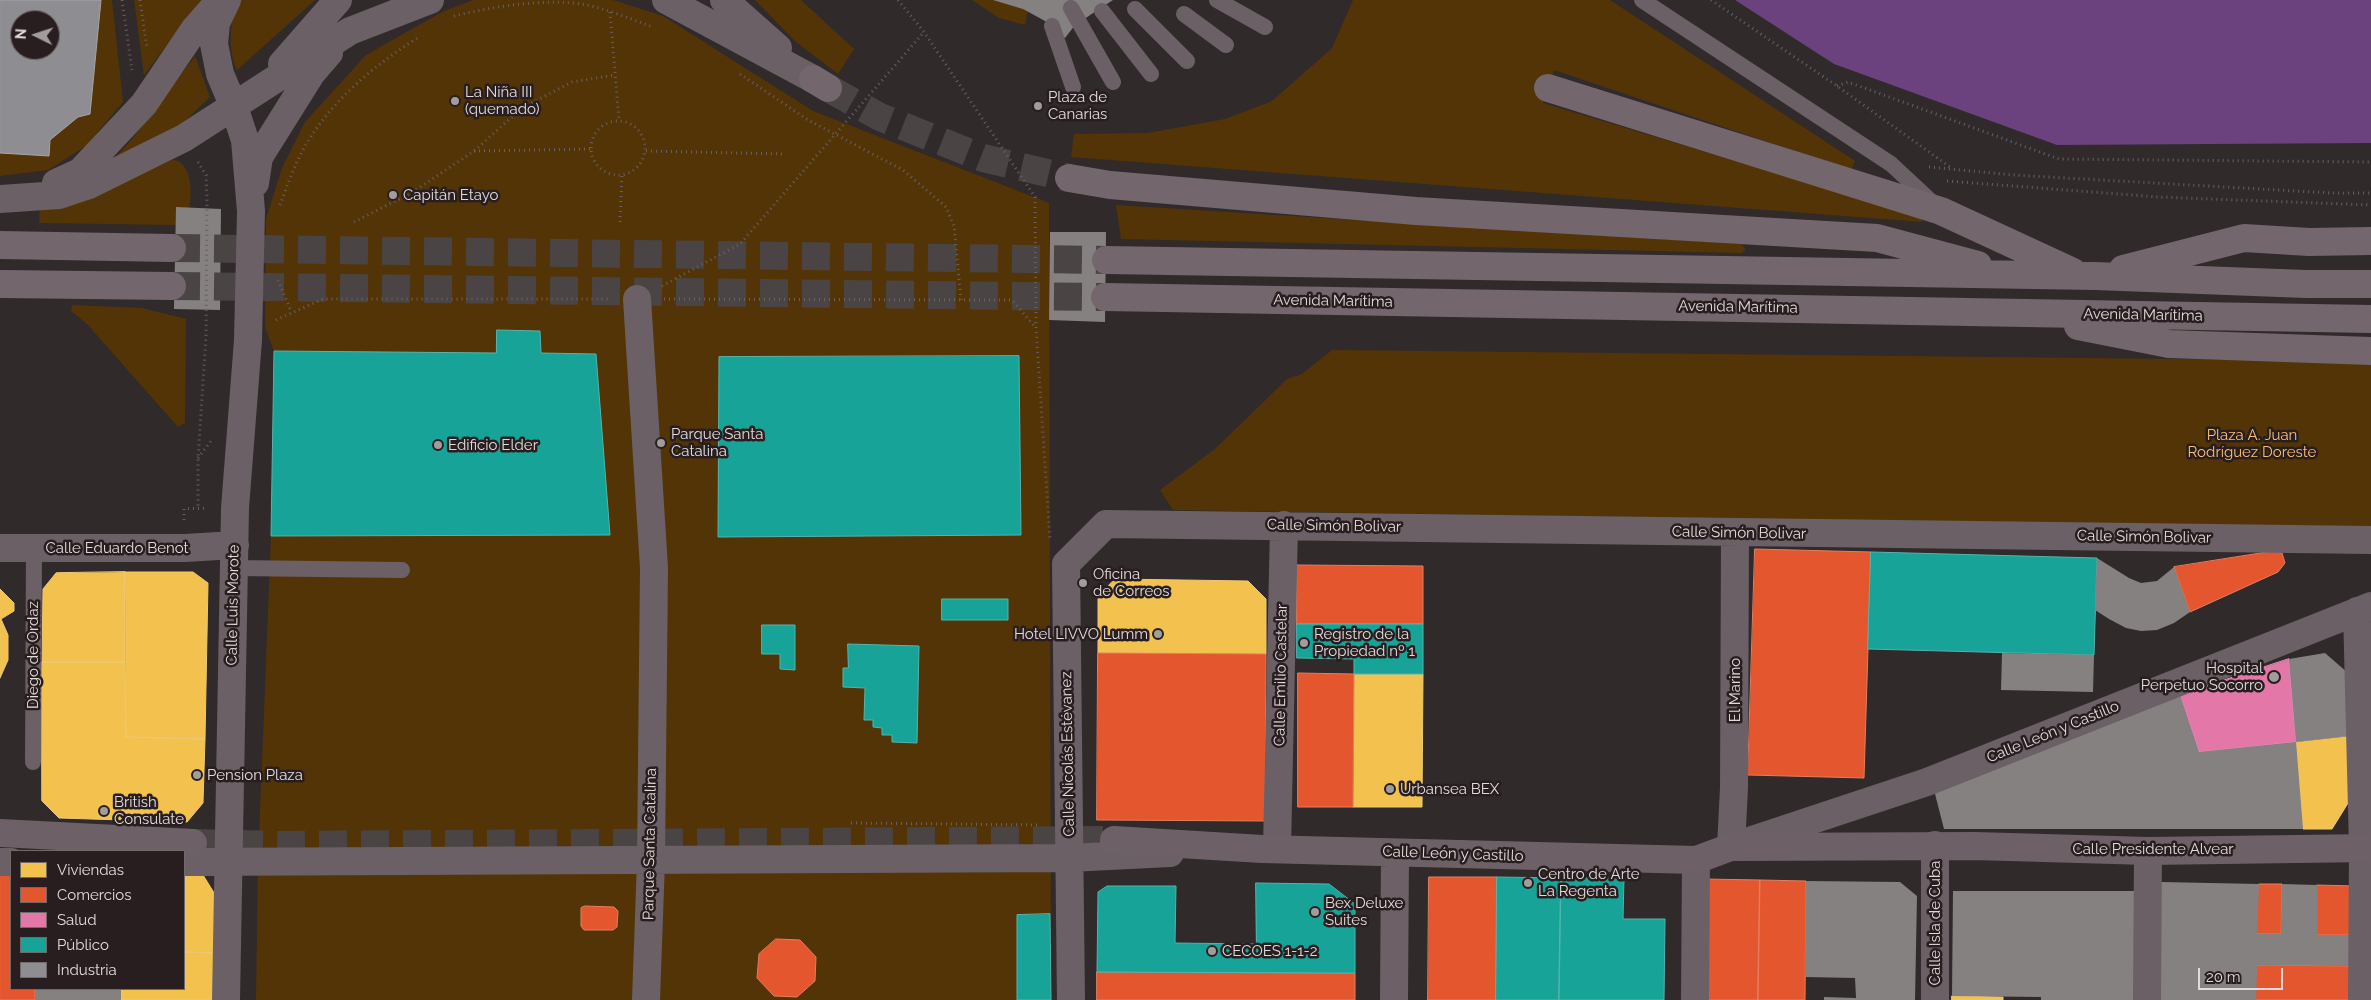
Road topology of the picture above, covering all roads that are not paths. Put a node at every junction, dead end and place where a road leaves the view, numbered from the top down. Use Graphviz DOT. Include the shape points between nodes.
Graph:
graph roads {
  1 [pos="220,0"];
  2 [pos="227,0"];
  3 [pos="338,0"];
  4 [pos="377,0"];
  5 [pos="666,0"];
  6 [pos="724,0"];
  7 [pos="739,0"];
  8 [pos="1218,0"];
  9 [pos="1642,0"];
  10 [pos="440,8"];
  11 [pos="1071,8"];
  12 [pos="1135,9"];
  13 [pos="1102,11"];
  14 [pos="1184,14"];
  15 [pos="1052,26"];
  16 [pos="1265,28"];
  17 [pos="350,30"];
  18 [pos="1226,45"];
  19 [pos="1187,61"];
  20 [pos="1151,74"];
  21 [pos="1113,82"];
  22 [pos="820,84"];
  23 [pos="262,87"];
  24 [pos="1073,87"];
  25 [pos="1548,88"];
  26 [pos="234,107"];
  27 [pos="244,140"];
  28 [pos="1069,178"];
  29 [pos="0,195"];
  30 [pos="0,199"];
  31 [pos="1941,210"];
  32 [pos="265,211"];
  33 [pos="2371,241"];
  34 [pos="0,245"];
  35 [pos="172,248"];
  36 [pos="1106,260"];
  37 [pos="2018,276"];
  38 [pos="2088,276"];
  39 [pos="0,284"];
  40 [pos="2371,284"];
  41 [pos="172,286"];
  42 [pos="1105,297"];
  43 [pos="637,299"];
  44 [pos="2001,312"];
  45 [pos="2371,319"];
  46 [pos="2371,351"];
  47 [pos="1106,524"];
  48 [pos="1284,525"];
  49 [pos="1735,533"];
  50 [pos="2371,540"];
  51 [pos="0,548"];
  52 [pos="34,548"];
  53 [pos="234,557"];
  54 [pos="402,570"];
  55 [pos="2364,608"];
  56 [pos="33,762"];
  57 [pos="0,833"];
  58 [pos="1114,840"];
  59 [pos="1272,841"];
  60 [pos="1935,845"];
  61 [pos="1731,847"];
  62 [pos="2367,848"];
  63 [pos="168,850"];
  64 [pos="2148,851"];
  65 [pos="188,852"];
  66 [pos="1394,853"];
  67 [pos="1070,858"];
  68 [pos="1696,860"];
  69 [pos="650,861"];
  70 [pos="228,862"];
  71 [pos="226,1000"];
  72 [pos="646,1000"];
  73 [pos="1071,1000"];
  74 [pos="1394,1000"];
  75 [pos="1695,1000"];
  76 [pos="1935,1000"];
  77 [pos="2147,1000"];
  78 [pos="2362,1000"];
  1 -- 29 [label="street" via="194,30 144,104 80,172 55,184"];
  2 -- 26 [label="street" via="216,23 214,44 220,74"];
  3 -- 23 [label="street"];
  4 -- 17 [label="street"];
  5 -- 22 [label="street"];
  6 -- 22 [label="street"];
  7 -- 22 [label="street"];
  8 -- 16 [label="lane"];
  9 -- 31 [label="lane" via="1891,164"];
  10 -- 17 [label="street"];
  11 -- 21 [label="lane"];
  12 -- 19 [label="lane"];
  13 -- 20 [label="lane"];
  14 -- 18 [label="lane"];
  15 -- 24 [label="lane"];
  17 -- 23 [label="street"];
  17 -- 32 [label="street" via="311,74 259,157"];
  23 -- 26 [label="street"];
  23 -- 27 [label="street" via="250,113"];
  25 -- 31 [label="highway"];
  26 -- 27 [label="street"];
  26 -- 30 [label="street" via="184,138 89,185 59,195"];
  27 -- 32 [label="street"];
  28 -- 37 [label="highway" via="1416,211 1876,238"];
  31 -- 38 [label="highway"];
  32 -- 53 [label="street, Calle Luis Morote" via="248,340"];
  33 -- 38 [label="highway" via="2244,238"];
  34 -- 35 [label="highway"];
  36 -- 37 [label="highway"];
  37 -- 38 [label="highway"];
  38 -- 40 [label="highway"];
  39 -- 41 [label="highway"];
  42 -- 44 [label="highway, Avenida Marítima"];
  43 -- 69 [label="street, Parque Santa Catalina" via="654,568"];
  44 -- 45 [label="highway, Avenida Marítima"];
  44 -- 46 [label="highway" via="2168,344"];
  47 -- 48 [label="street, Calle Simón Bolivar"];
  47 -- 67 [label="street, Calle Nicolás Estévanez" via="1066,564"];
  48 -- 49 [label="street, Calle Simón Bolivar"];
  48 -- 59 [label="street, Calle Emilio Castelar"];
  49 -- 50 [label="street, Calle Simón Bolivar"];
  49 -- 61 [label="street, El Marino"];
  51 -- 52 [label="street, Calle Eduardo Benot"];
  52 -- 53 [label="street, Calle Eduardo Benot" via="184,548"];
  52 -- 56 [label="lane, Diego de Ordaz"];
  53 -- 54 [label="lane"];
  53 -- 70 [label="street, Calle Luis Morote"];
  55 -- 61 [label="street, Calle León y Castillo" via="1927,782"];
  55 -- 62 [label="street"];
  57 -- 63 [label="street"];
  58 -- 59 [label="street, Calle León y Castillo"];
  59 -- 66 [label="street, Calle León y Castillo"];
  59 -- 67 [label="street, Calle León y Castillo"];
  60 -- 61 [label="street, Calle León y Castillo"];
  60 -- 64 [label="street, Calle Presidente Alvear"];
  60 -- 76 [label="street, Calle Isla de Cuba"];
  61 -- 68 [label="street, Calle León y Castillo"];
  62 -- 64 [label="street, Calle Presidente Alvear"];
  62 -- 78 [label="street"];
  64 -- 77 [label="street"];
  65 -- 70 [label="street, Calle León y Castillo"];
  66 -- 68 [label="street, Calle León y Castillo"];
  66 -- 74 [label="street"];
  67 -- 69 [label="street, Calle León y Castillo"];
  67 -- 73 [label="street, Calle Nicolás Estévanez"];
  68 -- 75 [label="street"];
  69 -- 70 [label="street, Calle León y Castillo"];
  69 -- 72 [label="street, Parque Santa Catalina"];
  70 -- 71 [label="street, Calle Luis Morote"];
}
